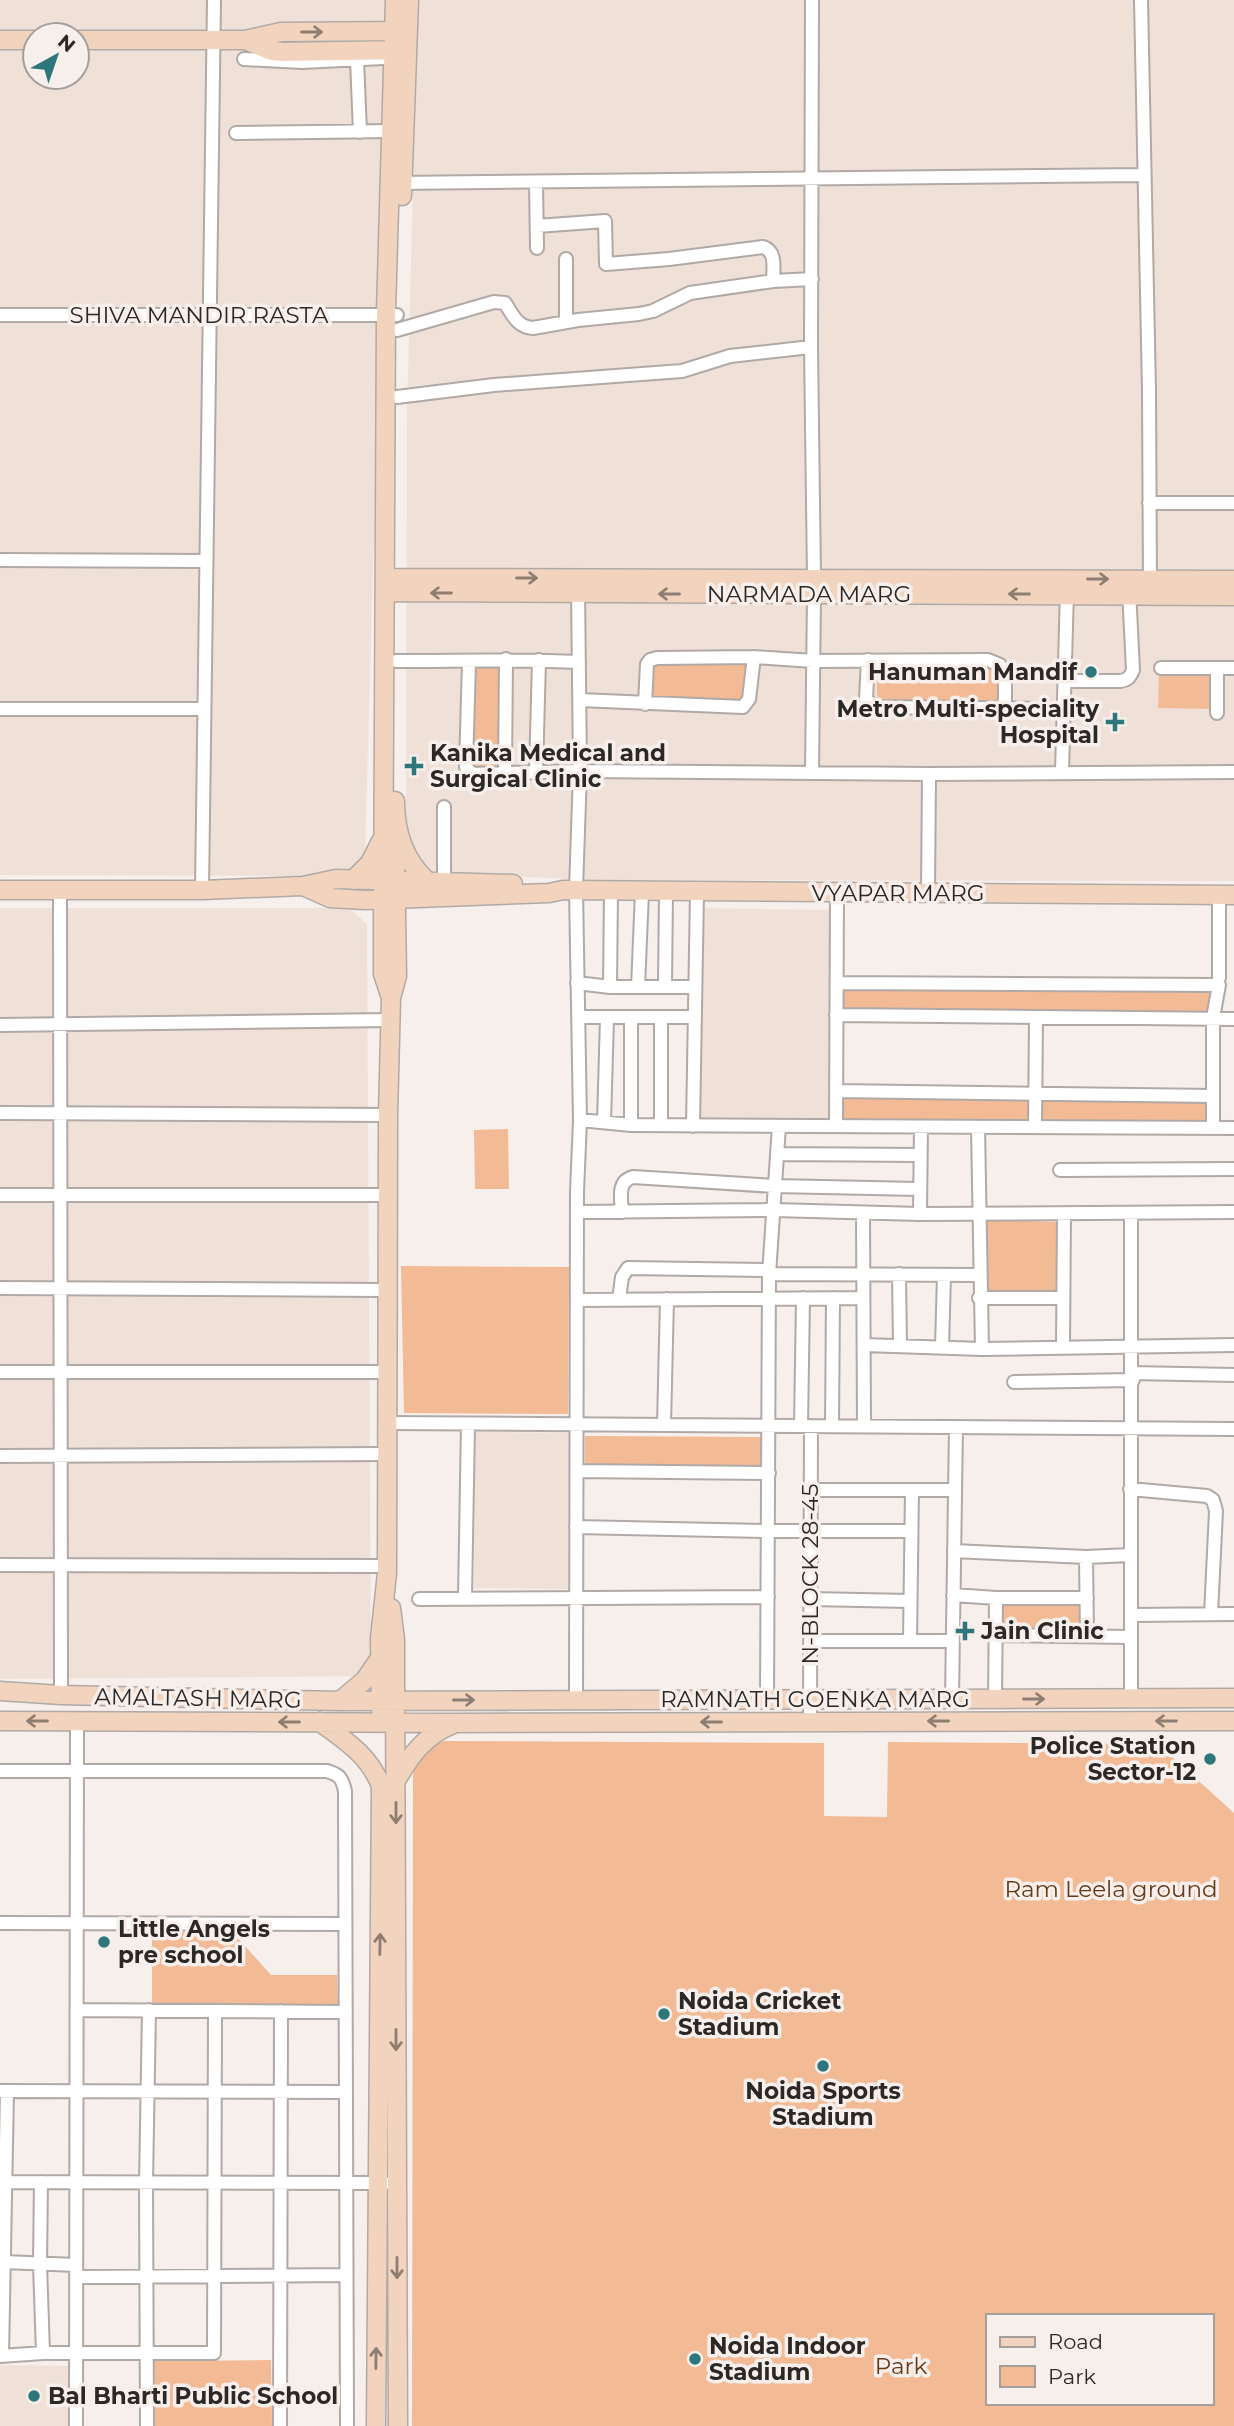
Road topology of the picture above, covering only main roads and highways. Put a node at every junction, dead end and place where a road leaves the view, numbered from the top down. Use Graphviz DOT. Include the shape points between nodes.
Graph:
graph roads {
  1 [pos="395,0"];
  2 [pos="409,0"];
  3 [pos="400,31"];
  4 [pos="0,40"];
  5 [pos="21,40"];
  6 [pos="91,40"];
  7 [pos="245,40"];
  8 [pos="398,53"];
  9 [pos="396,183"];
  10 [pos="393,320"];
  11 [pos="1234,580"];
  12 [pos="391,585"];
  13 [pos="1150,587"];
  14 [pos="1234,596"];
  15 [pos="389,829"];
  16 [pos="353,880"];
  17 [pos="303,886"];
  18 [pos="432,887"];
  19 [pos="0,890"];
  20 [pos="385,892"];
  21 [pos="1226,895"];
  22 [pos="390,925"];
  23 [pos="386,1570"];
  24 [pos="380,1657"];
  25 [pos="395,1669"];
  26 [pos="0,1691"];
  27 [pos="1234,1698"];
  28 [pos="341,1701"];
  29 [pos="388,1701"];
  30 [pos="430,1701"];
  31 [pos="0,1721"];
  32 [pos="1233,1721"];
  33 [pos="320,1722"];
  34 [pos="388,1723"];
  35 [pos="456,1723"];
  36 [pos="396,1781"];
  37 [pos="376,2426"];
  38 [pos="398,2426"];
  1 -- 3 [label="main road"];
  2 -- 3 [label="main road"];
  7 -- 3 [label="main road, one-way" via="281,33"];
  3 -- 8 [label="main road"];
  4 -- 5 [label="main road"];
  6 -- 7 [label="main road"];
  7 -- 8 [label="main road" via="283,52"];
  8 -- 9 [label="main road"];
  8 -- 9 [label="main road" via="392,131"];
  9 -- 10 [label="main road"];
  10 -- 12 [label="main road"];
  10 -- 12 [label="main road" via="397,397"];
  11 -- 13 [label="main road, NARMADA MARG"];
  12 -- 13 [label="main road, NARMADA MARG"];
  12 -- 15 [label="main road"];
  12 -- 15 [label="main road" via="396,661"];
  13 -- 14 [label="main road, NARMADA MARG"];
  15 -- 16 [label="main road" via="370,863"];
  15 -- 18 [label="main road"];
  15 -- 20 [label="main road"];
  16 -- 17 [label="main road" via="328,879"];
  16 -- 20 [label="main road"];
  17 -- 19 [label="main road"];
  17 -- 20 [label="main road" via="330,898"];
  18 -- 20 [label="main road, VYAPAR MARG"];
  18 -- 21 [label="main road, VYAPAR MARG" via="549,893"];
  18 -- 22 [label="main road"];
  20 -- 22 [label="main road"];
  20 -- 22 [label="main road"];
  22 -- 23 [label="main road" via="397,976 391,998 388,1115"];
  23 -- 24 [label="main road"];
  23 -- 25 [label="main road"];
  24 -- 28 [label="main road" via="365,1680"];
  24 -- 29 [label="main road"];
  25 -- 29 [label="main road"];
  25 -- 30 [label="main road"];
  26 -- 28 [label="main road, AMALTASH MARG"];
  30 -- 27 [label="main road, RAMNATH GOENKA MARG, one-way"];
  28 -- 29 [label="main road, AMALTASH MARG"];
  29 -- 30 [label="main road, RAMNATH GOENKA MARG"];
  29 -- 34 [label="main road"];
  33 -- 31 [label="main road, AMALTASH MARG, one-way"];
  32 -- 35 [label="main road, RAMNATH GOENKA MARG, one-way"];
  33 -- 34 [label="main road, AMALTASH MARG"];
  37 -- 33 [label="main road, one-way" via="381,1786 356,1748"];
  34 -- 35 [label="main road, RAMNATH GOENKA MARG"];
  34 -- 36 [label="main road"];
  35 -- 36 [label="main road" via="426,1740"];
  36 -- 38 [label="main road, one-way"];
}
